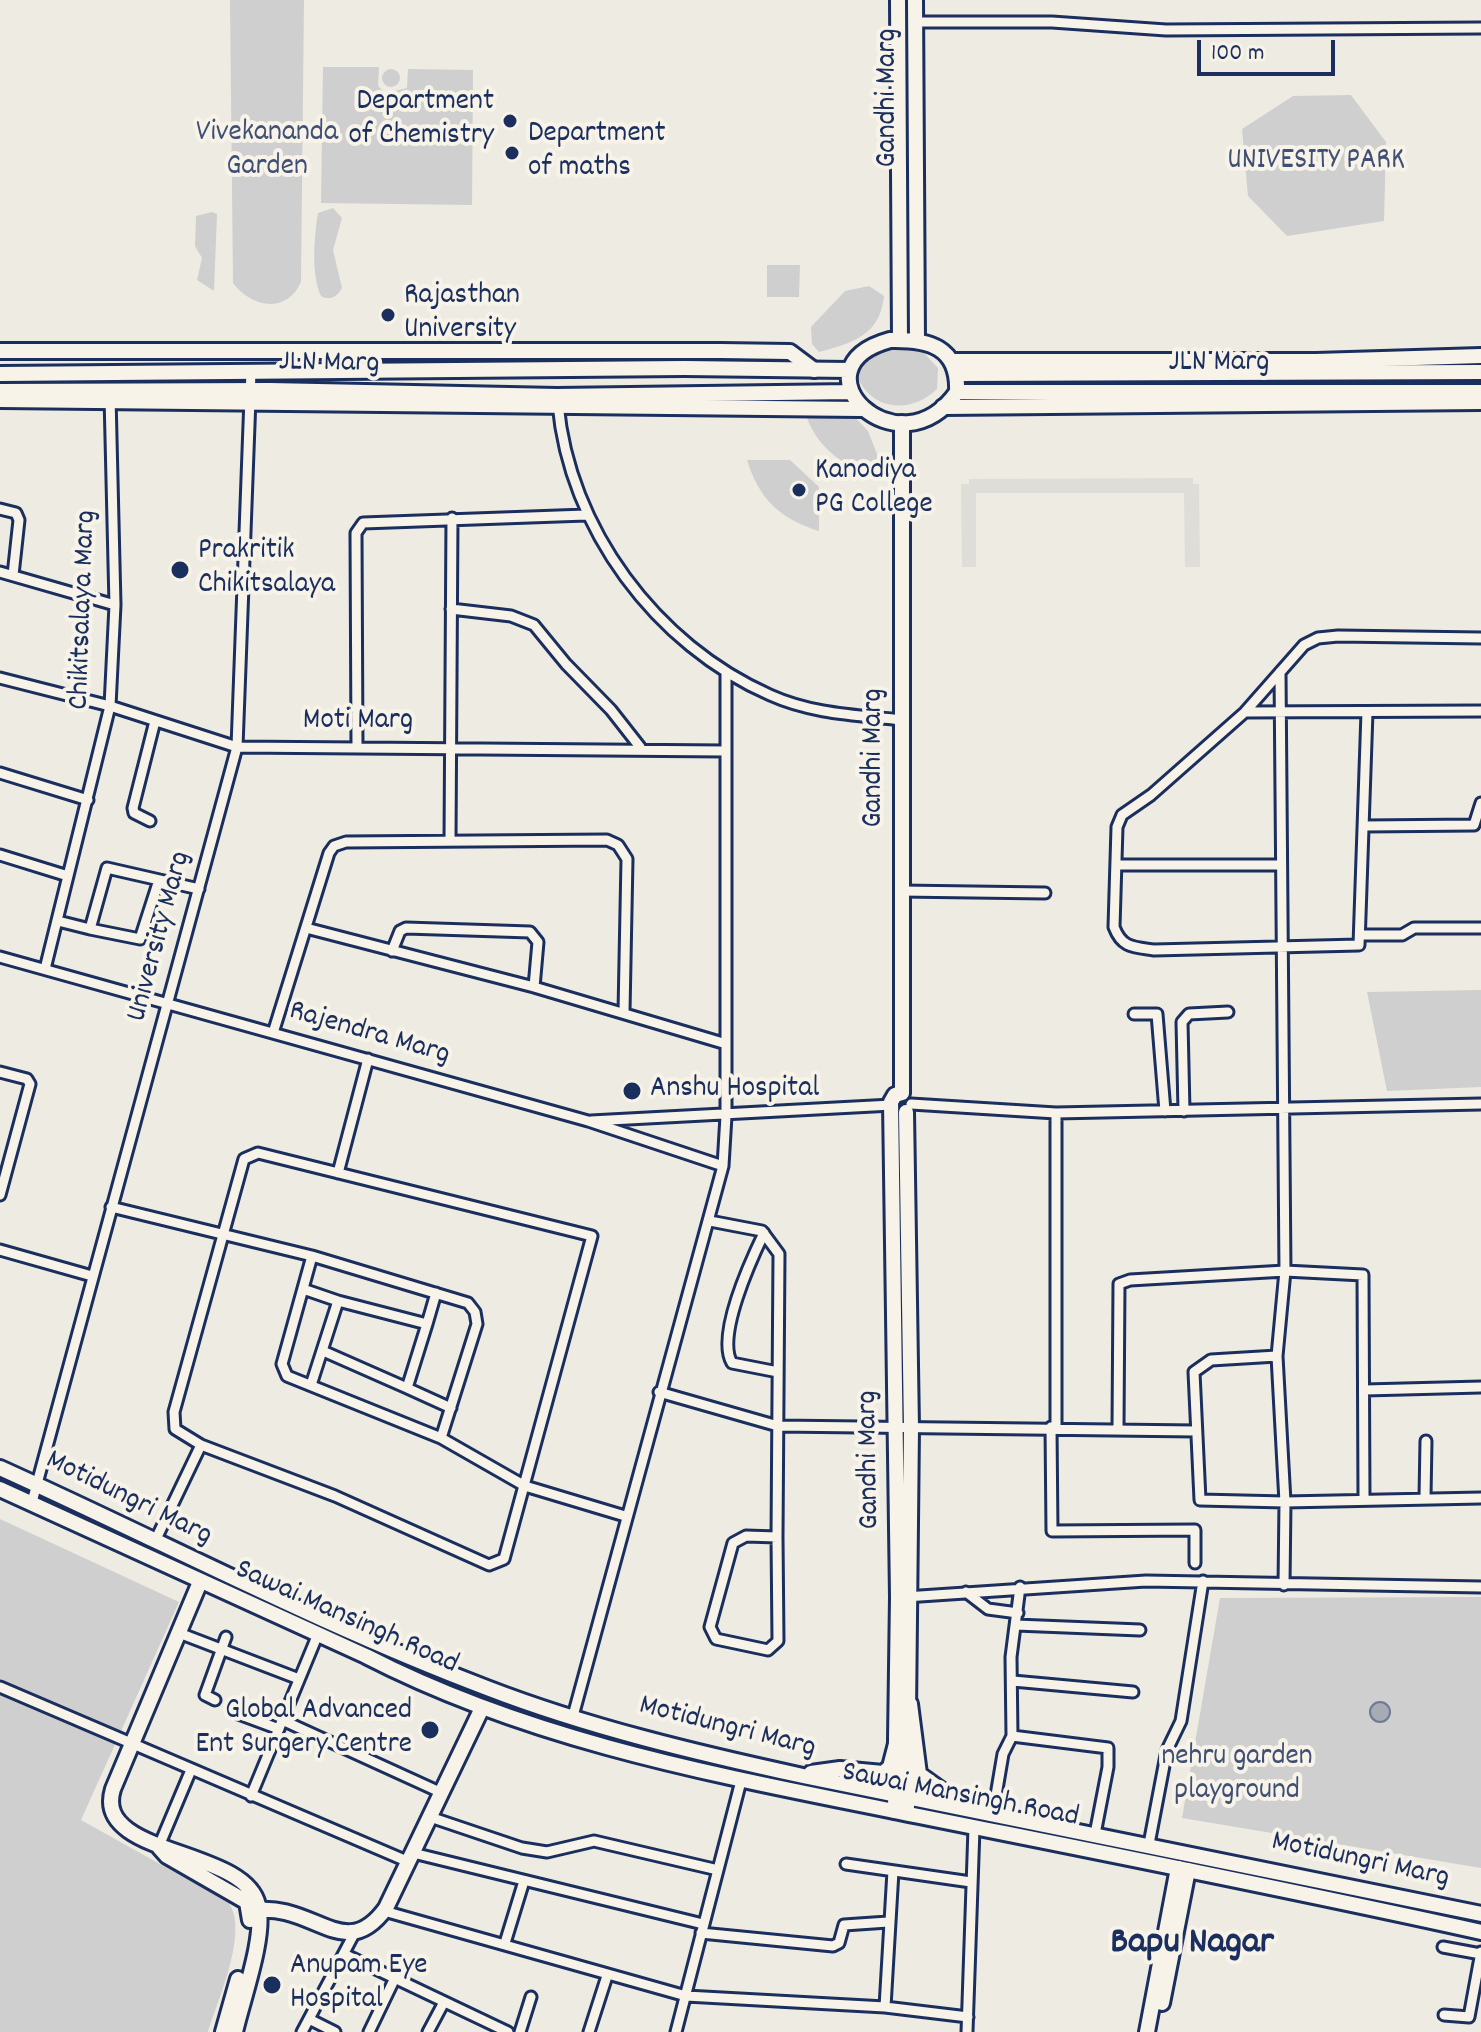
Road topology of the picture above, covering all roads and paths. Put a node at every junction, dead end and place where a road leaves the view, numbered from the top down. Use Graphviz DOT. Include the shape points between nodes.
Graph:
graph roads {
  1 [pos="898,0"];
  2 [pos="915,0"];
  3 [pos="915,22"];
  4 [pos="1481,28"];
  5 [pos="900,340"];
  6 [pos="917,340"];
  7 [pos="0,351"];
  8 [pos="1481,356"];
  9 [pos="956,367"];
  10 [pos="814,370"];
  11 [pos="849,370"];
  12 [pos="251,371"];
  13 [pos="1481,372"];
  14 [pos="0,374"];
  15 [pos="0,391"];
  16 [pos="850,392"];
  17 [pos="957,392"];
  18 [pos="1481,392"];
  19 [pos="110,395"];
  20 [pos="251,395"];
  21 [pos="0,400"];
  22 [pos="557,400"];
  23 [pos="1481,402"];
  24 [pos="943,407"];
  25 [pos="861,409"];
  26 [pos="902,423"];
  27 [pos="0,509"];
  28 [pos="586,515"];
  29 [pos="452,518"];
  30 [pos="0,572"];
  31 [pos="13,575"];
  32 [pos="115,605"];
  33 [pos="451,609"];
  34 [pos="1481,638"];
  35 [pos="726,672"];
  36 [pos="1280,672"];
  37 [pos="0,678"];
  38 [pos="110,706"];
  39 [pos="1481,711"];
  40 [pos="1245,712"];
  41 [pos="1281,712"];
  42 [pos="1367,712"];
  43 [pos="901,720"];
  44 [pos="155,721"];
  45 [pos="357,746"];
  46 [pos="237,747"];
  47 [pos="640,747"];
  48 [pos="450,748"];
  49 [pos="725,751"];
  50 [pos="0,773"];
  51 [pos="88,800"];
  52 [pos="1481,803"];
  53 [pos="150,821"];
  54 [pos="1365,826"];
  55 [pos="450,841"];
  56 [pos="0,855"];
  57 [pos="1117,865"];
  58 [pos="1280,865"];
  59 [pos="68,876"];
  60 [pos="159,880"];
  61 [pos="199,889"];
  62 [pos="901,891"];
  63 [pos="1045,893"];
  64 [pos="58,921"];
  65 [pos="306,928"];
  66 [pos="1481,928"];
  67 [pos="90,929"];
  68 [pos="1362,935"];
  69 [pos="1280,947"];
  70 [pos="392,951"];
  71 [pos="0,957"];
  72 [pos="45,969"];
  73 [pos="534,987"];
  74 [pos="167,1003"];
  75 [pos="624,1012"];
  76 [pos="1228,1012"];
  77 [pos="1134,1014"];
  78 [pos="273,1033"];
  79 [pos="723,1043"];
  80 [pos="368,1059"];
  81 [pos="0,1072"];
  82 [pos="901,1104"];
  83 [pos="1481,1104"];
  84 [pos="1284,1109"];
  85 [pos="1165,1111"];
  86 [pos="1184,1111"];
  87 [pos="1056,1113"];
  88 [pos="726,1116"];
  89 [pos="588,1121"];
  90 [pos="4,1162"];
  91 [pos="723,1166"];
  92 [pos="338,1173"];
  93 [pos="0,1195"];
  94 [pos="111,1207"];
  95 [pos="710,1221"];
  96 [pos="764,1233"];
  97 [pos="225,1236"];
  98 [pos="0,1250"];
  99 [pos="312,1256"];
  100 [pos="1285,1271"];
  101 [pos="92,1276"];
  102 [pos="303,1289"];
  103 [pos="436,1293"];
  104 [pos="338,1301"];
  105 [pos="427,1324"];
  106 [pos="323,1351"];
  107 [pos="1277,1356"];
  108 [pos="778,1372"];
  109 [pos="311,1385"];
  110 [pos="1481,1387"];
  111 [pos="407,1388"];
  112 [pos="1365,1390"];
  113 [pos="659,1392"];
  114 [pos="451,1408"];
  115 [pos="778,1426"];
  116 [pos="1053,1427"];
  117 [pos="904,1428"];
  118 [pos="1118,1428"];
  119 [pos="1196,1431"];
  120 [pos="441,1438"];
  121 [pos="1426,1441"];
  122 [pos="201,1445"];
  123 [pos="0,1468"];
  124 [pos="38,1484"];
  125 [pos="525,1486"];
  126 [pos="0,1489"];
  127 [pos="1425,1497"];
  128 [pos="1364,1498"];
  129 [pos="1481,1498"];
  130 [pos="32,1502"];
  131 [pos="1285,1502"];
  132 [pos="625,1516"];
  133 [pos="777,1537"];
  134 [pos="155,1541"];
  135 [pos="1195,1563"];
  136 [pos="1203,1581"];
  137 [pos="200,1582"];
  138 [pos="1284,1585"];
  139 [pos="1020,1587"];
  140 [pos="1481,1587"];
  141 [pos="966,1592"];
  142 [pos="904,1597"];
  143 [pos="1018,1613"];
  144 [pos="1016,1625"];
  145 [pos="1140,1630"];
  146 [pos="179,1633"];
  147 [pos="318,1634"];
  148 [pos="226,1637"];
  149 [pos="221,1650"];
  150 [pos="299,1679"];
  151 [pos="1013,1681"];
  152 [pos="0,1687"];
  153 [pos="1133,1692"];
  154 [pos="215,1700"];
  155 [pos="910,1704"];
  156 [pos="482,1708"];
  157 [pos="233,1712"];
  158 [pos="573,1716"];
  159 [pos="280,1724"];
  160 [pos="1012,1736"];
  161 [pos="133,1744"];
  162 [pos="896,1744"];
  163 [pos="191,1770"];
  164 [pos="803,1776"];
  165 [pos="741,1781"];
  166 [pos="442,1793"];
  167 [pos="901,1794"];
  168 [pos="251,1796"];
  169 [pos="965,1807"];
  170 [pos="901,1812"];
  171 [pos="993,1813"];
  172 [pos="430,1817"];
  173 [pos="974,1828"];
  174 [pos="1095,1834"];
  175 [pos="1149,1844"];
  176 [pos="159,1846"];
  177 [pos="411,1857"];
  178 [pos="846,1864"];
  179 [pos="1183,1869"];
  180 [pos="718,1870"];
  181 [pos="893,1871"];
  182 [pos="524,1881"];
  183 [pos="971,1882"];
  184 [pos="255,1910"];
  185 [pos="384,1911"];
  186 [pos="1481,1914"];
  187 [pos="888,1922"];
  188 [pos="702,1928"];
  189 [pos="1481,1932"];
  190 [pos="354,1934"];
  191 [pos="505,1943"];
  192 [pos="1443,1947"];
  193 [pos="1481,1953"];
  194 [pos="344,1954"];
  195 [pos="607,1976"];
  196 [pos="394,1980"];
  197 [pos="686,1996"];
  198 [pos="531,1997"];
  199 [pos="444,2002"];
  200 [pos="885,2007"];
  201 [pos="1444,2015"];
  202 [pos="968,2017"];
  203 [pos="309,2019"];
  204 [pos="223,2032"];
  205 [pos="235,2032"];
  206 [pos="302,2032"];
  207 [pos="335,2032"];
  208 [pos="369,2032"];
  209 [pos="428,2032"];
  210 [pos="508,2032"];
  211 [pos="520,2032"];
  212 [pos="589,2032"];
  213 [pos="676,2032"];
  214 [pos="967,2032"];
  215 [pos="1147,2032"];
  216 [pos="1156,2032"];
  1 -- 5 [label="main road, Gandhi Marg"];
  2 -- 3 [label="main road, Gandhi Marg"];
  3 -- 4 [label="street" via="1052,22 1166,30"];
  3 -- 6 [label="main road, Gandhi Marg"];
  5 -- 6 [label="main road"];
  5 -- 11 [label="main road" via="873,344"];
  6 -- 9 [label="main road" via="937,347"];
  7 -- 10 [label="main road" via="790,352"];
  8 -- 9 [label="main road"];
  9 -- 13 [label="main road, JLN Marg"];
  9 -- 17 [label="main road"];
  10 -- 11 [label="main road, JLN Marg"];
  10 -- 12 [label="main road, JLN Marg"];
  11 -- 16 [label="main road"];
  12 -- 14 [label="main road, JLN Marg"];
  12 -- 20 [label="street, University Marg"];
  15 -- 19 [label="main road, JLN Marg"];
  16 -- 22 [label="main road, JLN Marg"];
  16 -- 25 [label="main road"];
  17 -- 18 [label="main road, JLN Marg"];
  17 -- 24 [label="main road"];
  19 -- 20 [label="main road, JLN Marg"];
  19 -- 21 [label="main road"];
  19 -- 32 [label="street, Chikitsalaya Marg"];
  20 -- 22 [label="main road, JLN Marg"];
  20 -- 46 [label="street, University Marg"];
  22 -- 25 [label="main road"];
  22 -- 28 [label="street" via="569,465"];
  23 -- 24 [label="main road"];
  24 -- 26 [label="main road" via="919,421"];
  25 -- 26 [label="main road" via="884,422"];
  26 -- 43 [label="main road, Gandhi Marg"];
  27 -- 31 [label="street" via="16,513 19,520"];
  28 -- 29 [label="street"];
  28 -- 35 [label="street" via="648,605 689,646"];
  29 -- 33 [label="street"];
  29 -- 45 [label="street" via="374,521 363,523 356,533"];
  30 -- 31 [label="street"];
  31 -- 32 [label="street"];
  32 -- 38 [label="street, Chikitsalaya Marg"];
  33 -- 47 [label="street" via="511,616 534,625"];
  33 -- 48 [label="street"];
  34 -- 36 [label="street" via="1318,638 1304,645"];
  35 -- 43 [label="street" via="771,696 822,712"];
  35 -- 49 [label="street"];
  36 -- 40 [label="street"];
  36 -- 41 [label="street"];
  37 -- 38 [label="street, Moti Marg"];
  38 -- 44 [label="street, Moti Marg"];
  38 -- 51 [label="street, Chikitsalaya Marg"];
  39 -- 42 [label="street"];
  40 -- 41 [label="street"];
  40 -- 57 [label="street" via="1122,815"];
  41 -- 42 [label="street"];
  41 -- 58 [label="street"];
  42 -- 54 [label="street"];
  43 -- 62 [label="main road, Gandhi Marg"];
  44 -- 46 [label="street, Moti Marg"];
  44 -- 53 [label="street" via="133,808"];
  45 -- 46 [label="street, Moti Marg"];
  45 -- 48 [label="street, Moti Marg"];
  46 -- 61 [label="street, University Marg"];
  47 -- 48 [label="street, Moti Marg"];
  47 -- 49 [label="street, Moti Marg"];
  48 -- 55 [label="street"];
  49 -- 79 [label="street"];
  50 -- 51 [label="street"];
  51 -- 59 [label="street, Chikitsalaya Marg"];
  52 -- 54 [label="street" via="1474,825"];
  54 -- 68 [label="street"];
  55 -- 65 [label="street" via="334,846"];
  55 -- 75 [label="street" via="607,840 618,845 627,859"];
  56 -- 59 [label="street"];
  57 -- 58 [label="street"];
  57 -- 69 [label="street" via="1114,927 1129,947"];
  58 -- 69 [label="street"];
  59 -- 64 [label="street, Chikitsalaya Marg"];
  60 -- 61 [label="street"];
  60 -- 67 [label="street" via="140,939"];
  60 -- 67 [label="street" via="107,868"];
  61 -- 74 [label="street, University Marg"];
  62 -- 63 [label="street"];
  62 -- 82 [label="main road, Gandhi Marg"];
  64 -- 67 [label="street"];
  64 -- 72 [label="street, Chikitsalaya Marg"];
  65 -- 70 [label="street"];
  65 -- 78 [label="street"];
  66 -- 68 [label="street"];
  68 -- 69 [label="street" via="1359,945"];
  69 -- 84 [label="street"];
  70 -- 73 [label="street"];
  70 -- 73 [label="street" via="406,928 530,932 538,942"];
  71 -- 72 [label="street, Rajendra Marg"];
  72 -- 74 [label="street, Rajendra Marg"];
  73 -- 75 [label="street"];
  74 -- 78 [label="street, Rajendra Marg"];
  74 -- 94 [label="street, University Marg"];
  75 -- 79 [label="street"];
  76 -- 86 [label="street" via="1189,1014 1182,1022"];
  77 -- 85 [label="street" via="1157,1014"];
  78 -- 80 [label="street, Rajendra Marg"];
  79 -- 88 [label="street"];
  80 -- 89 [label="street, Rajendra Marg"];
  80 -- 92 [label="street"];
  81 -- 90 [label="street" via="30,1084"];
  82 -- 87 [label="street"];
  82 -- 88 [label="street"];
  82 -- 117 [label="main road, Gandhi Marg"];
  83 -- 84 [label="street"];
  84 -- 86 [label="street"];
  84 -- 100 [label="street"];
  85 -- 86 [label="street"];
  85 -- 87 [label="street"];
  87 -- 116 [label="street"];
  88 -- 89 [label="street"];
  88 -- 91 [label="street"];
  89 -- 91 [label="street, Rajendra Marg"];
  90 -- 93 [label="street"];
  91 -- 95 [label="street"];
  92 -- 97 [label="street" via="248,1155"];
  92 -- 125 [label="street" via="592,1236"];
  94 -- 97 [label="street"];
  94 -- 101 [label="street, University Marg"];
  95 -- 96 [label="street"];
  95 -- 113 [label="street"];
  96 -- 108 [label="street" via="779,1254"];
  96 -- 108 [label="street" via="748,1266 726,1347 732,1363"];
  97 -- 99 [label="street"];
  97 -- 122 [label="street" via="174,1412 178,1433"];
  98 -- 101 [label="street"];
  99 -- 102 [label="street"];
  99 -- 103 [label="street"];
  100 -- 107 [label="street"];
  100 -- 112 [label="street" via="1363,1275"];
  100 -- 118 [label="street" via="1119,1284"];
  101 -- 124 [label="street, University Marg"];
  102 -- 104 [label="street"];
  102 -- 109 [label="street" via="282,1364 287,1376"];
  103 -- 105 [label="street"];
  103 -- 114 [label="street" via="468,1303 477,1324"];
  104 -- 105 [label="street"];
  104 -- 106 [label="street"];
  105 -- 111 [label="street"];
  106 -- 109 [label="street"];
  106 -- 111 [label="street"];
  107 -- 119 [label="street" via="1201,1365 1194,1372"];
  107 -- 131 [label="street"];
  108 -- 115 [label="street"];
  109 -- 120 [label="street"];
  110 -- 112 [label="street"];
  111 -- 114 [label="street"];
  112 -- 128 [label="street"];
  113 -- 115 [label="street"];
  113 -- 132 [label="street"];
  114 -- 120 [label="street"];
  115 -- 117 [label="street"];
  115 -- 133 [label="street"];
  116 -- 117 [label="street"];
  116 -- 118 [label="street"];
  116 -- 135 [label="street" via="1052,1531 1195,1530"];
  117 -- 142 [label="main road, Gandhi Marg"];
  118 -- 119 [label="street"];
  119 -- 131 [label="street" via="1200,1500"];
  120 -- 125 [label="street"];
  121 -- 127 [label="street"];
  122 -- 125 [label="street" via="335,1496 489,1565 504,1559"];
  122 -- 134 [label="street"];
  123 -- 124 [label="main road, Motidungri Marg"];
  124 -- 130 [label="street, University Marg"];
  124 -- 134 [label="main road, Motidungri Marg"];
  125 -- 132 [label="street"];
  126 -- 130 [label="main road, Sawai Mansingh Road"];
  127 -- 128 [label="street"];
  127 -- 129 [label="street"];
  128 -- 131 [label="street"];
  130 -- 137 [label="main road, Sawai Mansingh Road"];
  131 -- 138 [label="street"];
  132 -- 158 [label="street"];
  133 -- 133 [label="street" via="746,1536 733,1543 710,1627 716,1639 768,1650 778,1641"];
  134 -- 158 [label="main road, Motidungri Marg" via="488,1689"];
  136 -- 138 [label="street"];
  136 -- 139 [label="street"];
  136 -- 175 [label="street" via="1181,1721 1167,1750"];
  137 -- 146 [label="main road"];
  137 -- 147 [label="main road, Sawai Mansingh Road"];
  138 -- 140 [label="street"];
  139 -- 141 [label="street"];
  139 -- 143 [label="street"];
  141 -- 142 [label="street"];
  141 -- 143 [label="street" via="988,1609"];
  142 -- 155 [label="main road"];
  142 -- 162 [label="main road"];
  143 -- 144 [label="street"];
  144 -- 145 [label="street"];
  144 -- 151 [label="street"];
  146 -- 149 [label="street"];
  146 -- 161 [label="main road"];
  147 -- 150 [label="street"];
  147 -- 156 [label="main road, Sawai Mansingh Road"];
  148 -- 149 [label="street"];
  149 -- 150 [label="street"];
  149 -- 154 [label="street" via="205,1695"];
  150 -- 159 [label="street"];
  151 -- 153 [label="street"];
  151 -- 160 [label="street"];
  152 -- 161 [label="street"];
  155 -- 167 [label="main road"];
  155 -- 169 [label="main road" via="919,1774"];
  156 -- 165 [label="main road, Sawai Mansingh Road"];
  156 -- 166 [label="main road"];
  157 -- 159 [label="street"];
  158 -- 164 [label="main road, Motidungri Marg"];
  159 -- 166 [label="street"];
  159 -- 168 [label="street"];
  160 -- 171 [label="street" via="1003,1754"];
  160 -- 174 [label="street" via="1108,1748"];
  161 -- 163 [label="street"];
  161 -- 176 [label="main road" via="109,1807 122,1825"];
  162 -- 164 [label="main road" via="885,1772 840,1769"];
  162 -- 167 [label="main road"];
  163 -- 168 [label="street"];
  163 -- 176 [label="street"];
  164 -- 167 [label="main road, Motidungri Marg"];
  165 -- 170 [label="main road, Sawai Mansingh Road"];
  165 -- 180 [label="street"];
  166 -- 172 [label="main road"];
  167 -- 169 [label="main road, Motidungri Marg"];
  167 -- 170 [label="main road"];
  168 -- 177 [label="street"];
  169 -- 171 [label="main road, Motidungri Marg"];
  170 -- 173 [label="main road, Sawai Mansingh Road"];
  171 -- 174 [label="main road, Motidungri Marg"];
  172 -- 177 [label="main road"];
  172 -- 180 [label="street" via="522,1848 547,1852 594,1841"];
  173 -- 179 [label="main road, Sawai Mansingh Road"];
  173 -- 183 [label="street"];
  174 -- 175 [label="main road, Motidungri Marg"];
  175 -- 186 [label="main road, Motidungri Marg"];
  176 -- 184 [label="main road"];
  177 -- 182 [label="street"];
  177 -- 185 [label="main road"];
  178 -- 181 [label="street"];
  179 -- 189 [label="main road, Sawai Mansingh Road"];
  179 -- 215 [label="main road"];
  179 -- 216 [label="main road"];
  180 -- 188 [label="street"];
  181 -- 183 [label="street"];
  181 -- 187 [label="street"];
  182 -- 188 [label="street"];
  182 -- 191 [label="street"];
  183 -- 202 [label="street"];
  184 -- 190 [label="main road" via="288,1911"];
  184 -- 204 [label="main road"];
  184 -- 205 [label="main road" via="258,1932"];
  185 -- 190 [label="main road" via="372,1926"];
  185 -- 191 [label="street"];
  187 -- 188 [label="street" via="844,1925 833,1946"];
  187 -- 200 [label="street"];
  188 -- 197 [label="street"];
  190 -- 194 [label="street"];
  191 -- 195 [label="street"];
  192 -- 193 [label="street"];
  193 -- 201 [label="street" via="1469,2017"];
  194 -- 196 [label="street"];
  194 -- 203 [label="street"];
  195 -- 197 [label="street"];
  195 -- 212 [label="street"];
  196 -- 199 [label="street"];
  196 -- 208 [label="street"];
  197 -- 200 [label="street"];
  197 -- 213 [label="street"];
  198 -- 211 [label="street"];
  199 -- 209 [label="street"];
  199 -- 210 [label="street"];
  200 -- 202 [label="street"];
  202 -- 214 [label="street"];
  203 -- 206 [label="street"];
  203 -- 207 [label="street"];
}
